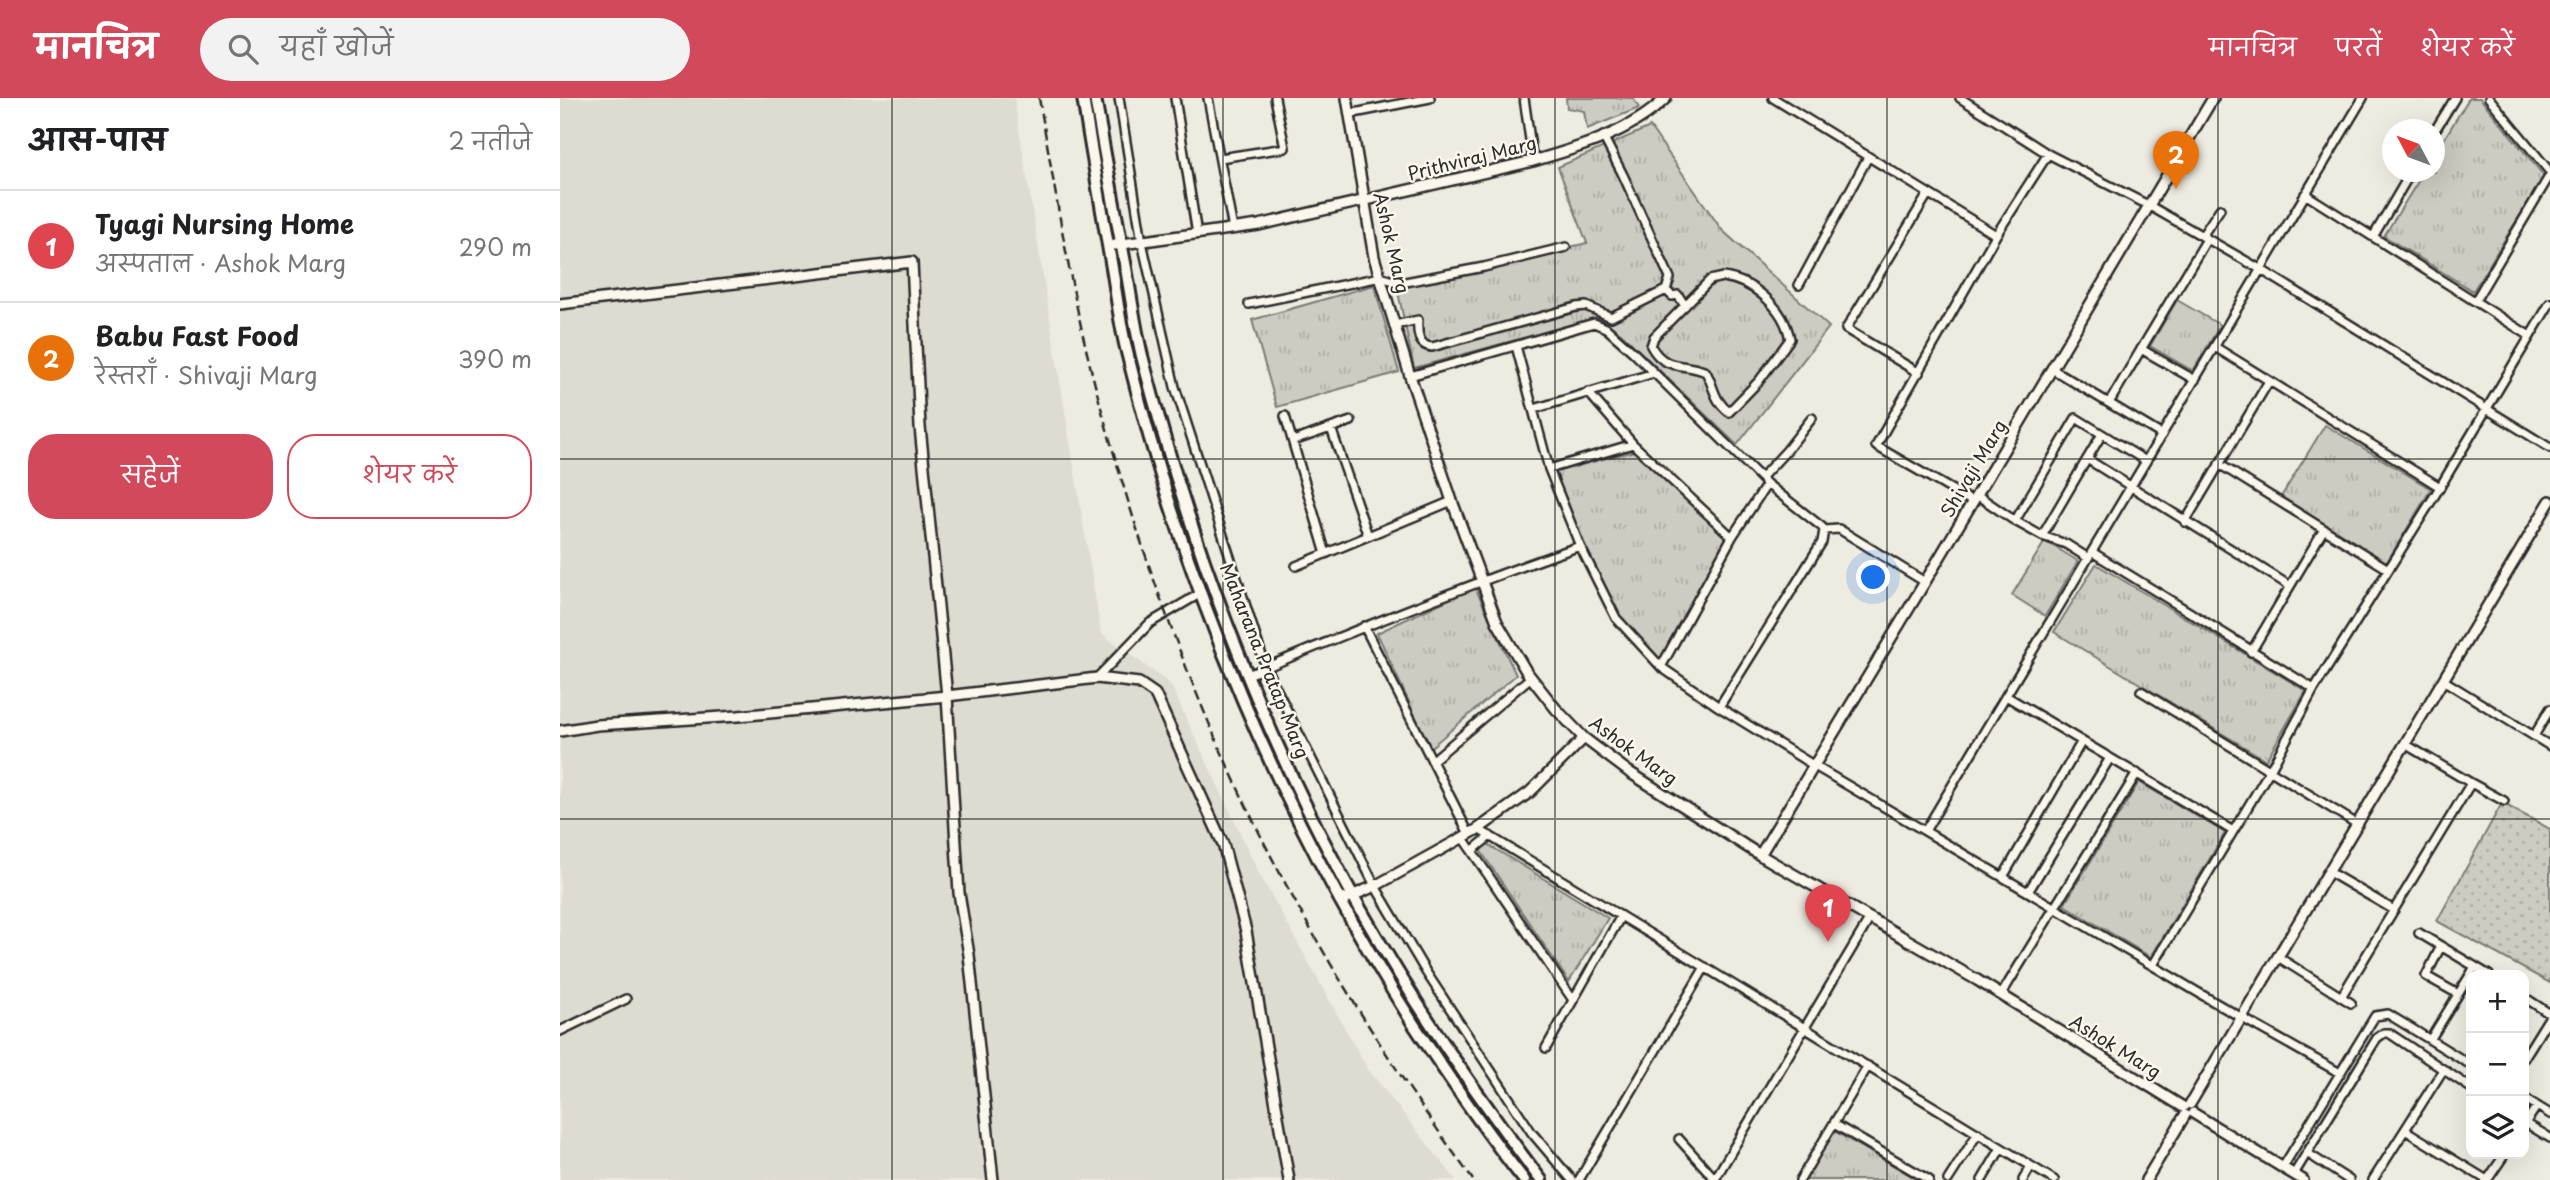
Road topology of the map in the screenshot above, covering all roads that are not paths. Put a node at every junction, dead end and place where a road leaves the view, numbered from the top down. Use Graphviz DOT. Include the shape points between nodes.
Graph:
graph roads {
  1 [pos="1083,98"];
  2 [pos="1095,98"];
  3 [pos="1119,98"];
  4 [pos="1175,98"];
  5 [pos="1208,98"];
  6 [pos="1275,98"];
  7 [pos="1347,98"];
  8 [pos="1430,98"];
  9 [pos="1524,98"];
  10 [pos="1666,98"];
  11 [pos="1773,98"];
  12 [pos="1960,98"];
  13 [pos="2213,98"];
  14 [pos="2363,98"];
  15 [pos="2455,98"];
  16 [pos="2488,98"];
  17 [pos="1349,114"];
  18 [pos="2442,119"];
  19 [pos="1603,136"];
  20 [pos="2048,154"];
  21 [pos="1868,157"];
  22 [pos="1220,158"];
  23 [pos="1533,161"];
  24 [pos="2550,174"];
  25 [pos="2406,182"];
  26 [pos="1928,194"];
  27 [pos="2305,194"];
  28 [pos="1363,201"];
  29 [pos="2148,205"];
  30 [pos="2220,209"];
  31 [pos="1233,229"];
  32 [pos="1198,234"];
  33 [pos="1996,235"];
  34 [pos="2204,237"];
  35 [pos="2373,237"];
  36 [pos="1142,242"];
  37 [pos="1121,244"];
  38 [pos="1108,247"];
  39 [pos="1566,247"];
  40 [pos="2260,270"];
  41 [pos="1381,277"];
  42 [pos="1799,285"];
  43 [pos="1666,290"];
  44 [pos="2475,301"];
  45 [pos="2550,303"];
  46 [pos="560,304"];
  47 [pos="1249,304"];
  48 [pos="1685,306"];
  49 [pos="1395,325"];
  50 [pos="2530,336"];
  51 [pos="1516,346"];
  52 [pos="2215,347"];
  53 [pos="2141,349"];
  54 [pos="2052,369"];
  55 [pos="1654,373"];
  56 [pos="1919,373"];
  57 [pos="1410,376"];
  58 [pos="2194,380"];
  59 [pos="2269,381"];
  60 [pos="1588,392"];
  61 [pos="2109,403"];
  62 [pos="2486,408"];
  63 [pos="1534,409"];
  64 [pos="1285,416"];
  65 [pos="1812,418"];
  66 [pos="1351,421"];
  67 [pos="1331,428"];
  68 [pos="2102,434"];
  69 [pos="2162,435"];
  70 [pos="1293,440"];
  71 [pos="1633,444"];
  72 [pos="2550,448"];
  73 [pos="2087,459"];
  74 [pos="2146,461"];
  75 [pos="2219,464"];
  76 [pos="1549,469"];
  77 [pos="1764,481"];
  78 [pos="2440,487"];
  79 [pos="2130,488"];
  80 [pos="1975,499"];
  81 [pos="1452,501"];
  82 [pos="2550,501"];
  83 [pos="2015,521"];
  84 [pos="2185,522"];
  85 [pos="2324,529"];
  86 [pos="1824,530"];
  87 [pos="1368,536"];
  88 [pos="2042,536"];
  89 [pos="1732,537"];
  90 [pos="1580,546"];
  91 [pos="1326,554"];
  92 [pos="2090,555"];
  93 [pos="1296,566"];
  94 [pos="2388,569"];
  95 [pos="1482,580"];
  96 [pos="1925,582"];
  97 [pos="2290,586"];
  98 [pos="1201,593"];
  99 [pos="1364,626"];
  100 [pos="2251,652"];
  101 [pos="1661,667"];
  102 [pos="1266,668"];
  103 [pos="1248,675"];
  104 [pos="1531,677"];
  105 [pos="1097,678"];
  106 [pos="2443,680"];
  107 [pos="2314,689"];
  108 [pos="2141,691"];
  109 [pos="947,696"];
  110 [pos="2006,696"];
  111 [pos="1719,707"];
  112 [pos="2550,709"];
  113 [pos="560,731"];
  114 [pos="2534,736"];
  115 [pos="1584,738"];
  116 [pos="2082,741"];
  117 [pos="2405,744"];
  118 [pos="2550,746"];
  119 [pos="2110,758"];
  120 [pos="1432,761"];
  121 [pos="1813,765"];
  122 [pos="2270,770"];
  123 [pos="2137,773"];
  124 [pos="2471,783"];
  125 [pos="2504,801"];
  126 [pos="2357,824"];
  127 [pos="1925,831"];
  128 [pos="2233,831"];
  129 [pos="1470,834"];
  130 [pos="1490,836"];
  131 [pos="1472,851"];
  132 [pos="1760,855"];
  133 [pos="2329,872"];
  134 [pos="2003,877"];
  135 [pos="1375,886"];
  136 [pos="2028,892"];
  137 [pos="1353,894"];
  138 [pos="1340,901"];
  139 [pos="2054,907"];
  140 [pos="2394,910"];
  141 [pos="1621,916"];
  142 [pos="1870,918"];
  143 [pos="2419,933"];
  144 [pos="2441,946"];
  145 [pos="2278,957"];
  146 [pos="2152,965"];
  147 [pos="1705,967"];
  148 [pos="2475,967"];
  149 [pos="2480,970"];
  150 [pos="2001,995"];
  151 [pos="2458,995"];
  152 [pos="2341,997"];
  153 [pos="626,999"];
  154 [pos="1573,1000"];
  155 [pos="2529,1000"];
  156 [pos="2351,1003"];
  157 [pos="2550,1015"];
  158 [pos="2242,1017"];
  159 [pos="1804,1028"];
  160 [pos="560,1031"];
  161 [pos="2430,1040"];
  162 [pos="1546,1048"];
  163 [pos="2529,1050"];
  164 [pos="2466,1061"];
  165 [pos="1868,1066"];
  166 [pos="2443,1070"];
  167 [pos="2340,1073"];
  168 [pos="2466,1085"];
  169 [pos="2529,1101"];
  170 [pos="2537,1106"];
  171 [pos="2188,1110"];
  172 [pos="2549,1111"];
  173 [pos="2529,1116"];
  174 [pos="1834,1124"];
  175 [pos="2529,1126"];
  176 [pos="2406,1130"];
  177 [pos="1978,1133"];
  178 [pos="2550,1138"];
  179 [pos="1679,1139"];
  180 [pos="2001,1148"];
  181 [pos="2307,1153"];
  182 [pos="2502,1159"];
  183 [pos="2031,1166"];
  184 [pos="2283,1167"];
  185 [pos="2294,1174"];
  186 [pos="993,1180"];
  187 [pos="1289,1180"];
  188 [pos="1524,1180"];
  189 [pos="1541,1180"];
  190 [pos="1572,1180"];
  191 [pos="1579,1180"];
  192 [pos="1715,1180"];
  193 [pos="1800,1180"];
  194 [pos="1929,1180"];
  195 [pos="1948,1180"];
  196 [pos="1982,1180"];
  197 [pos="2023,1180"];
  198 [pos="2054,1180"];
  199 [pos="2146,1180"];
  200 [pos="2303,1180"];
  201 [pos="2349,1180"];
  202 [pos="2373,1180"];
  203 [pos="2488,1180"];
  1 -- 38 [label="main road, Maharana Pratap Marg"];
  2 -- 37 [label="main road, Maharana Pratap Marg"];
  3 -- 36 [label="street"];
  4 -- 32 [label="street"];
  5 -- 22 [label="street"];
  6 -- 22 [label="street" via="1285,148"];
  7 -- 17 [label="street, Ashok Marg"];
  8 -- 17 [label="street"];
  9 -- 23 [label="street"];
  10 -- 19 [label="street, Prithviraj Marg" via="1640,118"];
  11 -- 21 [label="street"];
  12 -- 20 [label="street"];
  13 -- 29 [label="street, Shivaji Marg"];
  14 -- 27 [label="street"];
  15 -- 18 [label="street"];
  16 -- 24 [label="street"];
  17 -- 28 [label="street, Ashok Marg"];
  19 -- 23 [label="street, Prithviraj Marg"];
  19 -- 43 [label="street" via="1670,278"];
  20 -- 29 [label="street"];
  20 -- 33 [label="street"];
  21 -- 26 [label="street"];
  21 -- 42 [label="street"];
  22 -- 31 [label="street"];
  23 -- 28 [label="street, Prithviraj Marg"];
  24 -- 44 [label="street"];
  25 -- 35 [label="street"];
  26 -- 33 [label="street"];
  26 -- 56 [label="street" via="1846,329"];
  27 -- 35 [label="street"];
  27 -- 40 [label="street"];
  28 -- 31 [label="street, Prithviraj Marg"];
  28 -- 41 [label="street, Ashok Marg"];
  29 -- 34 [label="street"];
  29 -- 54 [label="street, Shivaji Marg"];
  30 -- 34 [label="street"];
  31 -- 32 [label="street, Prithviraj Marg"];
  32 -- 36 [label="street, Prithviraj Marg"];
  33 -- 56 [label="street"];
  34 -- 40 [label="street"];
  34 -- 53 [label="street"];
  35 -- 44 [label="street"];
  36 -- 37 [label="street, Prithviraj Marg"];
  36 -- 102 [label="street" via="1175,387"];
  37 -- 38 [label="street, Prithviraj Marg"];
  37 -- 103 [label="main road, Maharana Pratap Marg" via="1141,351 1176,475"];
  38 -- 98 [label="main road, Maharana Pratap Marg" via="1140,403"];
  39 -- 41 [label="street" via="1400,283"];
  40 -- 52 [label="street"];
  40 -- 62 [label="street"];
  41 -- 47 [label="street"];
  41 -- 49 [label="street, Ashok Marg"];
  43 -- 48 [label="street" via="1678,295"];
  43 -- 49 [label="street" via="1611,317 1586,306 1576,307 1432,347 1421,341 1418,320"];
  44 -- 50 [label="street"];
  45 -- 50 [label="street"];
  46 -- 109 [label="street" via="912,262 920,426"];
  48 -- 48 [label="street" via="1710,280 1739,279 1762,294 1787,326 1790,340 1729,412 1714,394 1706,372 1672,365 1656,356 1651,346 1654,337"];
  49 -- 57 [label="street, Ashok Marg"];
  50 -- 62 [label="street"];
  51 -- 55 [label="street" via="1594,323 1606,328"];
  51 -- 57 [label="street"];
  51 -- 63 [label="street"];
  52 -- 58 [label="street"];
  52 -- 59 [label="street"];
  53 -- 58 [label="street"];
  53 -- 61 [label="street"];
  54 -- 61 [label="street"];
  54 -- 80 [label="street, Shivaji Marg"];
  55 -- 60 [label="street"];
  55 -- 77 [label="street"];
  56 -- 80 [label="street" via="1876,446"];
  57 -- 81 [label="street, Ashok Marg"];
  58 -- 69 [label="street"];
  59 -- 75 [label="street"];
  59 -- 78 [label="street"];
  60 -- 63 [label="street"];
  60 -- 71 [label="street"];
  61 -- 69 [label="street"];
  62 -- 72 [label="street"];
  62 -- 78 [label="street"];
  63 -- 76 [label="street"];
  64 -- 70 [label="street"];
  65 -- 77 [label="street"];
  66 -- 67 [label="street"];
  67 -- 70 [label="street"];
  67 -- 87 [label="street"];
  68 -- 73 [label="street"];
  68 -- 74 [label="street"];
  68 -- 83 [label="street" via="2076,418"];
  69 -- 74 [label="street"];
  70 -- 91 [label="street"];
  71 -- 76 [label="street"];
  71 -- 89 [label="street"];
  73 -- 79 [label="street"];
  73 -- 88 [label="street"];
  74 -- 79 [label="street"];
  75 -- 84 [label="street"];
  75 -- 85 [label="street"];
  76 -- 90 [label="street"];
  77 -- 86 [label="street"];
  77 -- 89 [label="street"];
  78 -- 94 [label="street"];
  79 -- 84 [label="street"];
  79 -- 92 [label="street"];
  80 -- 83 [label="street"];
  80 -- 96 [label="street, Shivaji Marg"];
  81 -- 87 [label="street"];
  81 -- 95 [label="street, Ashok Marg"];
  82 -- 106 [label="street"];
  83 -- 88 [label="street"];
  84 -- 97 [label="street"];
  85 -- 94 [label="street"];
  85 -- 97 [label="street"];
  86 -- 96 [label="street" via="1839,529"];
  86 -- 111 [label="street" via="1822,542"];
  87 -- 91 [label="street"];
  88 -- 92 [label="street"];
  89 -- 101 [label="street"];
  90 -- 95 [label="street"];
  90 -- 101 [label="street" via="1616,618"];
  91 -- 93 [label="street"];
  92 -- 100 [label="street"];
  92 -- 110 [label="street"];
  94 -- 107 [label="street"];
  95 -- 99 [label="street"];
  95 -- 104 [label="street, Ashok Marg" via="1497,622"];
  96 -- 121 [label="street, Shivaji Marg"];
  97 -- 100 [label="street"];
  98 -- 105 [label="street" via="1150,623"];
  98 -- 138 [label="main road, Maharana Pratap Marg" via="1261,744"];
  99 -- 102 [label="street"];
  99 -- 120 [label="street"];
  100 -- 107 [label="street"];
  101 -- 111 [label="street"];
  102 -- 103 [label="street"];
  102 -- 135 [label="street"];
  103 -- 137 [label="main road, Maharana Pratap Marg" via="1308,810"];
  104 -- 115 [label="street, Ashok Marg"];
  104 -- 120 [label="street"];
  105 -- 109 [label="street"];
  105 -- 187 [label="street" via="1139,683 1155,694 1223,844 1246,931"];
  106 -- 114 [label="street"];
  106 -- 117 [label="street"];
  107 -- 122 [label="street"];
  108 -- 122 [label="street"];
  109 -- 113 [label="street"];
  109 -- 186 [label="street" via="959,893"];
  110 -- 116 [label="street"];
  110 -- 127 [label="street"];
  111 -- 121 [label="street"];
  112 -- 114 [label="street"];
  114 -- 118 [label="street"];
  115 -- 129 [label="street" via="1530,792"];
  115 -- 132 [label="street, Ashok Marg"];
  116 -- 119 [label="street"];
  116 -- 134 [label="street"];
  117 -- 124 [label="street"];
  117 -- 126 [label="street"];
  119 -- 123 [label="street"];
  119 -- 136 [label="street"];
  120 -- 129 [label="street"];
  121 -- 127 [label="street"];
  121 -- 132 [label="street, Shivaji Marg"];
  122 -- 126 [label="street"];
  122 -- 128 [label="street"];
  123 -- 128 [label="street"];
  123 -- 139 [label="street"];
  124 -- 125 [label="street"];
  124 -- 140 [label="street"];
  126 -- 133 [label="street"];
  127 -- 134 [label="street"];
  128 -- 146 [label="street"];
  129 -- 130 [label="street"];
  129 -- 131 [label="street"];
  129 -- 135 [label="street"];
  130 -- 131 [label="street"];
  130 -- 141 [label="street"];
  131 -- 154 [label="street"];
  132 -- 142 [label="street, Ashok Marg"];
  133 -- 140 [label="street"];
  133 -- 145 [label="street"];
  134 -- 136 [label="street"];
  135 -- 137 [label="street"];
  135 -- 190 [label="street" via="1483,1061 1532,1133"];
  136 -- 139 [label="street"];
  137 -- 138 [label="street"];
  137 -- 189 [label="main road, Maharana Pratap Marg" via="1402,978"];
  138 -- 188 [label="main road, Maharana Pratap Marg" via="1444,1071"];
  139 -- 146 [label="street"];
  139 -- 150 [label="street"];
  140 -- 152 [label="street"];
  141 -- 147 [label="street"];
  141 -- 154 [label="street"];
  142 -- 150 [label="street, Ashok Marg"];
  142 -- 159 [label="street"];
  143 -- 144 [label="street"];
  144 -- 148 [label="street"];
  144 -- 151 [label="street" via="2426,976"];
  145 -- 152 [label="street"];
  145 -- 158 [label="street"];
  146 -- 158 [label="street"];
  147 -- 159 [label="street"];
  147 -- 191 [label="street"];
  148 -- 149 [label="street"];
  148 -- 151 [label="street"];
  150 -- 171 [label="street, Ashok Marg"];
  151 -- 161 [label="street"];
  152 -- 156 [label="street"];
  153 -- 160 [label="street"];
  154 -- 162 [label="street"];
  155 -- 157 [label="street"];
  157 -- 163 [label="street"];
  158 -- 167 [label="street"];
  158 -- 171 [label="street"];
  159 -- 165 [label="street"];
  159 -- 192 [label="street"];
  161 -- 164 [label="street"];
  161 -- 167 [label="street" via="2388,1014 2375,1016"];
  165 -- 174 [label="street"];
  165 -- 177 [label="street"];
  166 -- 168 [label="street"];
  166 -- 176 [label="street"];
  166 -- 181 [label="street" via="2384,1033"];
  167 -- 184 [label="street"];
  169 -- 170 [label="street"];
  170 -- 172 [label="street"];
  170 -- 173 [label="street"];
  171 -- 184 [label="street, Ashok Marg"];
  171 -- 199 [label="street"];
  174 -- 193 [label="street"];
  174 -- 194 [label="street"];
  175 -- 178 [label="street"];
  176 -- 202 [label="street"];
  176 -- 203 [label="street"];
  177 -- 180 [label="street"];
  177 -- 195 [label="street"];
  179 -- 192 [label="street"];
  180 -- 183 [label="street"];
  180 -- 196 [label="street"];
  181 -- 185 [label="street"];
  181 -- 201 [label="street"];
  182 -- 203 [label="street"];
  183 -- 197 [label="street"];
  183 -- 198 [label="street"];
  184 -- 185 [label="street, Ashok Marg"];
  185 -- 200 [label="street, Ashok Marg"];
}
